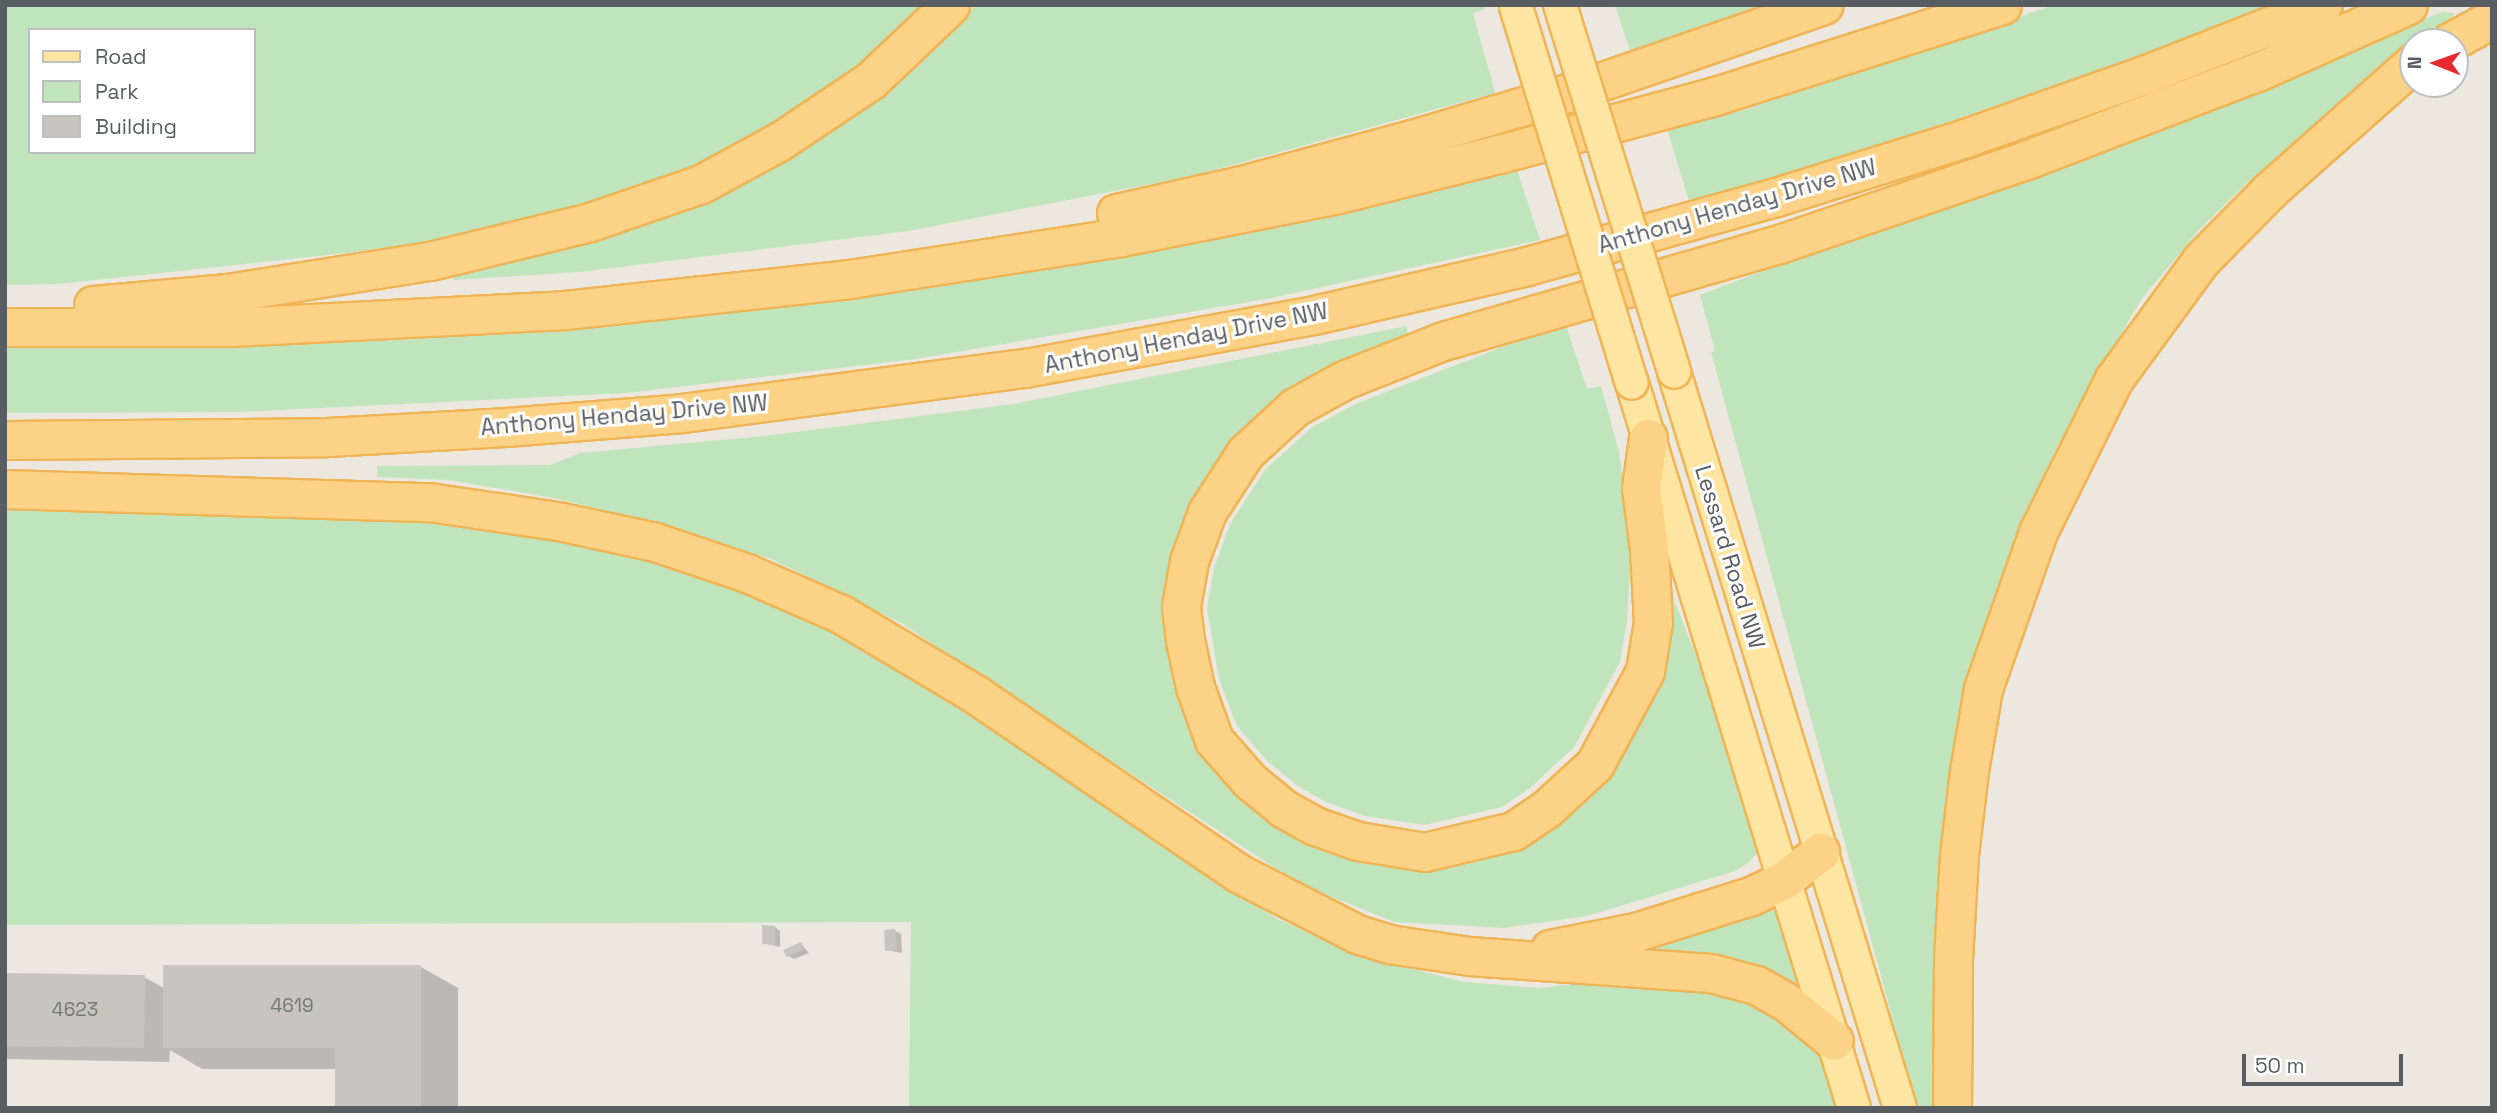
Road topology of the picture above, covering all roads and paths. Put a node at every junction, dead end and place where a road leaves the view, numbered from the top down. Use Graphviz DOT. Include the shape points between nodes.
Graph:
graph roads {
  1 [pos="950,5"];
  2 [pos="1560,5"];
  3 [pos="1823,5"];
  4 [pos="2002,5"];
  5 [pos="2323,5"];
  6 [pos="2407,5"];
  7 [pos="1516,6"];
  8 [pos="2492,19"];
  9 [pos="2469,32"];
  10 [pos="2399,75"];
  11 [pos="768,289"];
  12 [pos="5,309"];
  13 [pos="5,327"];
  14 [pos="1648,438"];
  15 [pos="5,440"];
  16 [pos="5,489"];
  17 [pos="1820,852"];
  18 [pos="1784,880"];
  19 [pos="1469,956"];
  20 [pos="1833,1041"];
  21 [pos="1853,1108"];
  22 [pos="1900,1108"];
  23 [pos="1952,1108"];
  1 -- 12 [label="highway" via="871,80 780,141 701,184 590,222 430,261 325,280 136,302"];
  2 -- 17 [label="main road, Lessard Road NW, bridge"];
  3 -- 11 [label="highway" via="1571,92 1241,186 957,243"];
  4 -- 11 [label="highway" via="1716,96 1334,195 1121,237"];
  5 -- 15 [label="highway, Anthony Henday Drive NW" via="1965,138 1776,197 1527,266 1318,314 1025,368 682,413 327,437"];
  6 -- 14 [label="highway" via="2257,72 2026,160 1779,244 1443,341 1344,380 1296,407 1245,453 1207,512 1189,561 1181,606 1185,640 1214,740 1250,781 1283,808 1358,841 1425,852 1513,831 1595,764 1645,671 1653,622 1641,488"];
  7 -- 14 [label="main road, Lessard Road NW, bridge"];
  8 -- 9 [label="highway"];
  10 -- 23 [label="highway" via="2269,191 2201,260 2113,379 2038,532 1983,689 1969,771 1953,959"];
  11 -- 13 [label="highway" via="565,310 325,323"];
  14 -- 18 [label="main road, Lessard Road NW"];
  16 -- 19 [label="highway" via="429,502 558,521 655,542 747,573 841,614 975,694 1238,873 1307,910 1389,944"];
  17 -- 18 [label="highway"];
  17 -- 22 [label="main road, Lessard Road NW"];
  18 -- 19 [label="highway" via="1751,896 1639,931 1518,954"];
  18 -- 20 [label="main road, Lessard Road NW"];
  19 -- 20 [label="highway" via="1711,973 1756,985 1785,1001"];
  20 -- 21 [label="main road, Lessard Road NW"];
}
